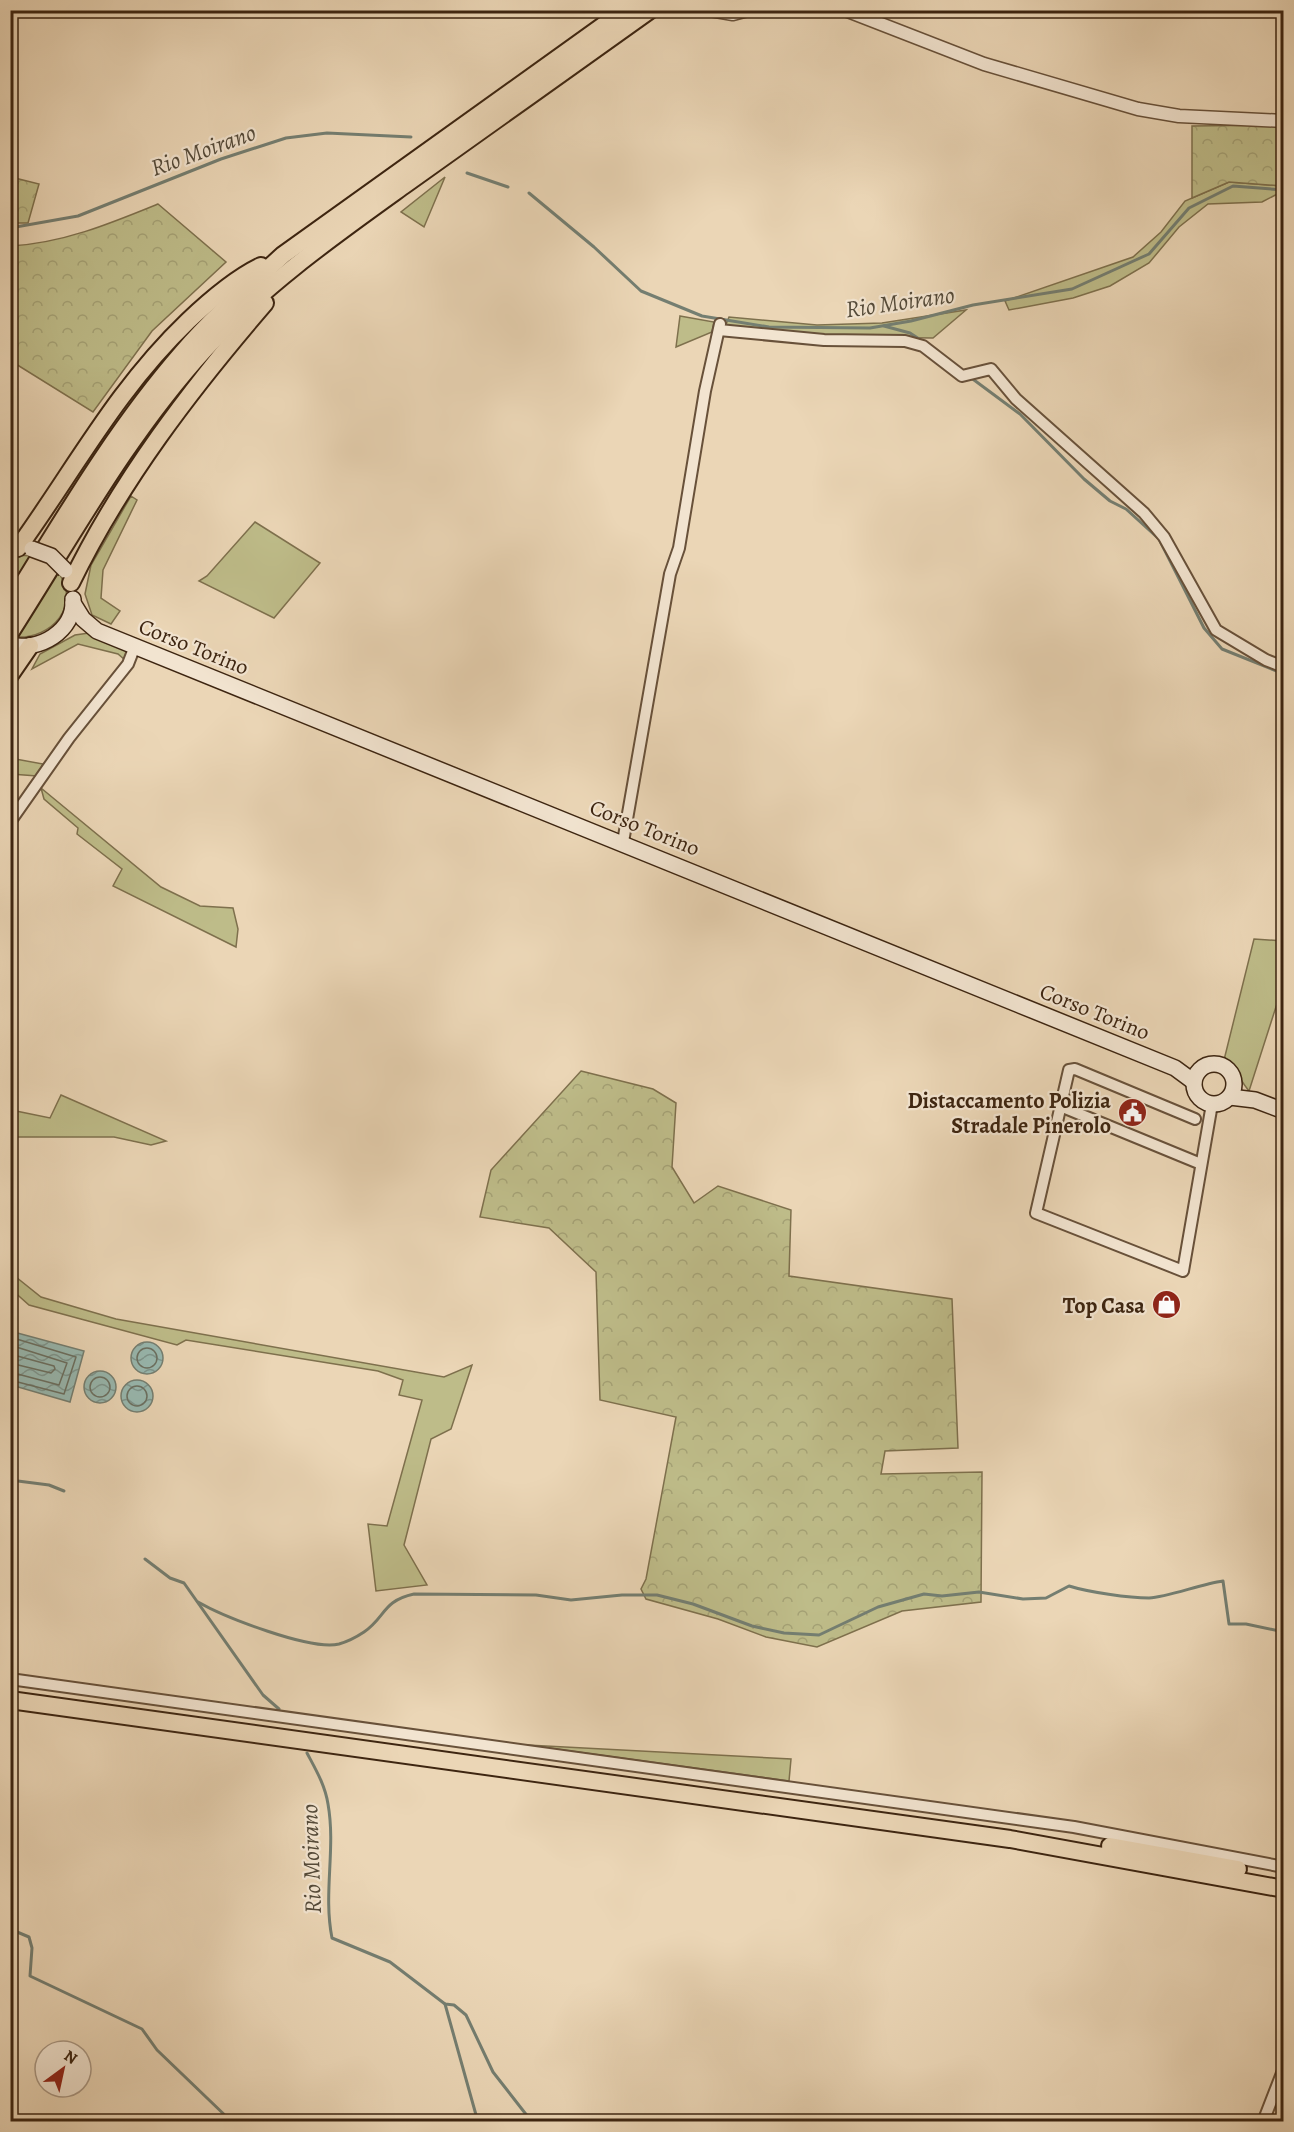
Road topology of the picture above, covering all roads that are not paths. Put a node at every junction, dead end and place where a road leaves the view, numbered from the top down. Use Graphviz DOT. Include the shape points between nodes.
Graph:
graph roads {
  1 [pos="625,10"];
  2 [pos="650,10"];
  3 [pos="710,10"];
  4 [pos="748,10"];
  5 [pos="845,10"];
  6 [pos="1284,122"];
  7 [pos="283,255"];
  8 [pos="300,262"];
  9 [pos="20,549"];
  10 [pos="68,577"];
  11 [pos="73,603"];
  12 [pos="10,605"];
  13 [pos="97,631"];
  14 [pos="59,632"];
  15 [pos="17,642"];
  16 [pos="135,646"];
  17 [pos="1284,667"];
  18 [pos="10,675"];
  19 [pos="10,822"];
  20 [pos="623,842"];
  21 [pos="1197,1075"];
  22 [pos="1232,1090"];
  23 [pos="1212,1104"];
  24 [pos="1060,1106"];
  25 [pos="1284,1111"];
  26 [pos="1195,1119"];
  27 [pos="1201,1164"];
  28 [pos="10,1679"];
  29 [pos="10,1691"];
  30 [pos="10,1700"];
  31 [pos="1284,1867"];
  32 [pos="1284,1878"];
  33 [pos="1284,1889"];
  34 [pos="1284,2068"];
  35 [pos="1263,2121"];
  1 -- 7 [label="main road"];
  2 -- 8 [label="main road"];
  3 -- 4 [label="street" via="733,14"];
  5 -- 6 [label="street" via="984,64 1138,109 1179,116"];
  7 -- 9 [label="main road" via="250,271 153,354 106,416"];
  7 -- 12 [label="main road" via="183,351 149,393 117,436"];
  8 -- 10 [label="main road" via="179,407"];
  8 -- 15 [label="main road" via="257,297 206,348 131,442"];
  9 -- 10 [label="main road, bridge" via="51,556"];
  10 -- 11 [label="main road"];
  11 -- 13 [label="main road"];
  11 -- 14 [label="main road" via="69,619"];
  13 -- 14 [label="main road"];
  13 -- 16 [label="main road, Corso Torino"];
  14 -- 15 [label="main road" via="46,642"];
  15 -- 18 [label="main road"];
  16 -- 19 [label="street" via="128,664"];
  16 -- 20 [label="main road, Corso Torino"];
  17 -- 20 [label="street" via="1216,630 1164,537 1144,513 1016,399 990,369 967,375 922,346 905,341 824,340 720,327 705,391 679,548 670,574"];
  20 -- 21 [label="main road, Corso Torino"];
  21 -- 22 [label="main road" via="1212,1064 1224,1067 1230,1072"];
  21 -- 23 [label="main road" via="1199,1098"];
  22 -- 23 [label="main road" via="1222,1103"];
  22 -- 25 [label="main road"];
  23 -- 27 [label="street"];
  24 -- 26 [label="street" via="1072,1068"];
  24 -- 27 [label="street"];
  24 -- 27 [label="street" via="1036,1213 1183,1271"];
  28 -- 31 [label="street" via="1062,1825"];
  29 -- 32 [label="main road" via="1008,1828"];
  30 -- 33 [label="main road" via="1010,1839"];
  34 -- 35 [label="street"];
}
